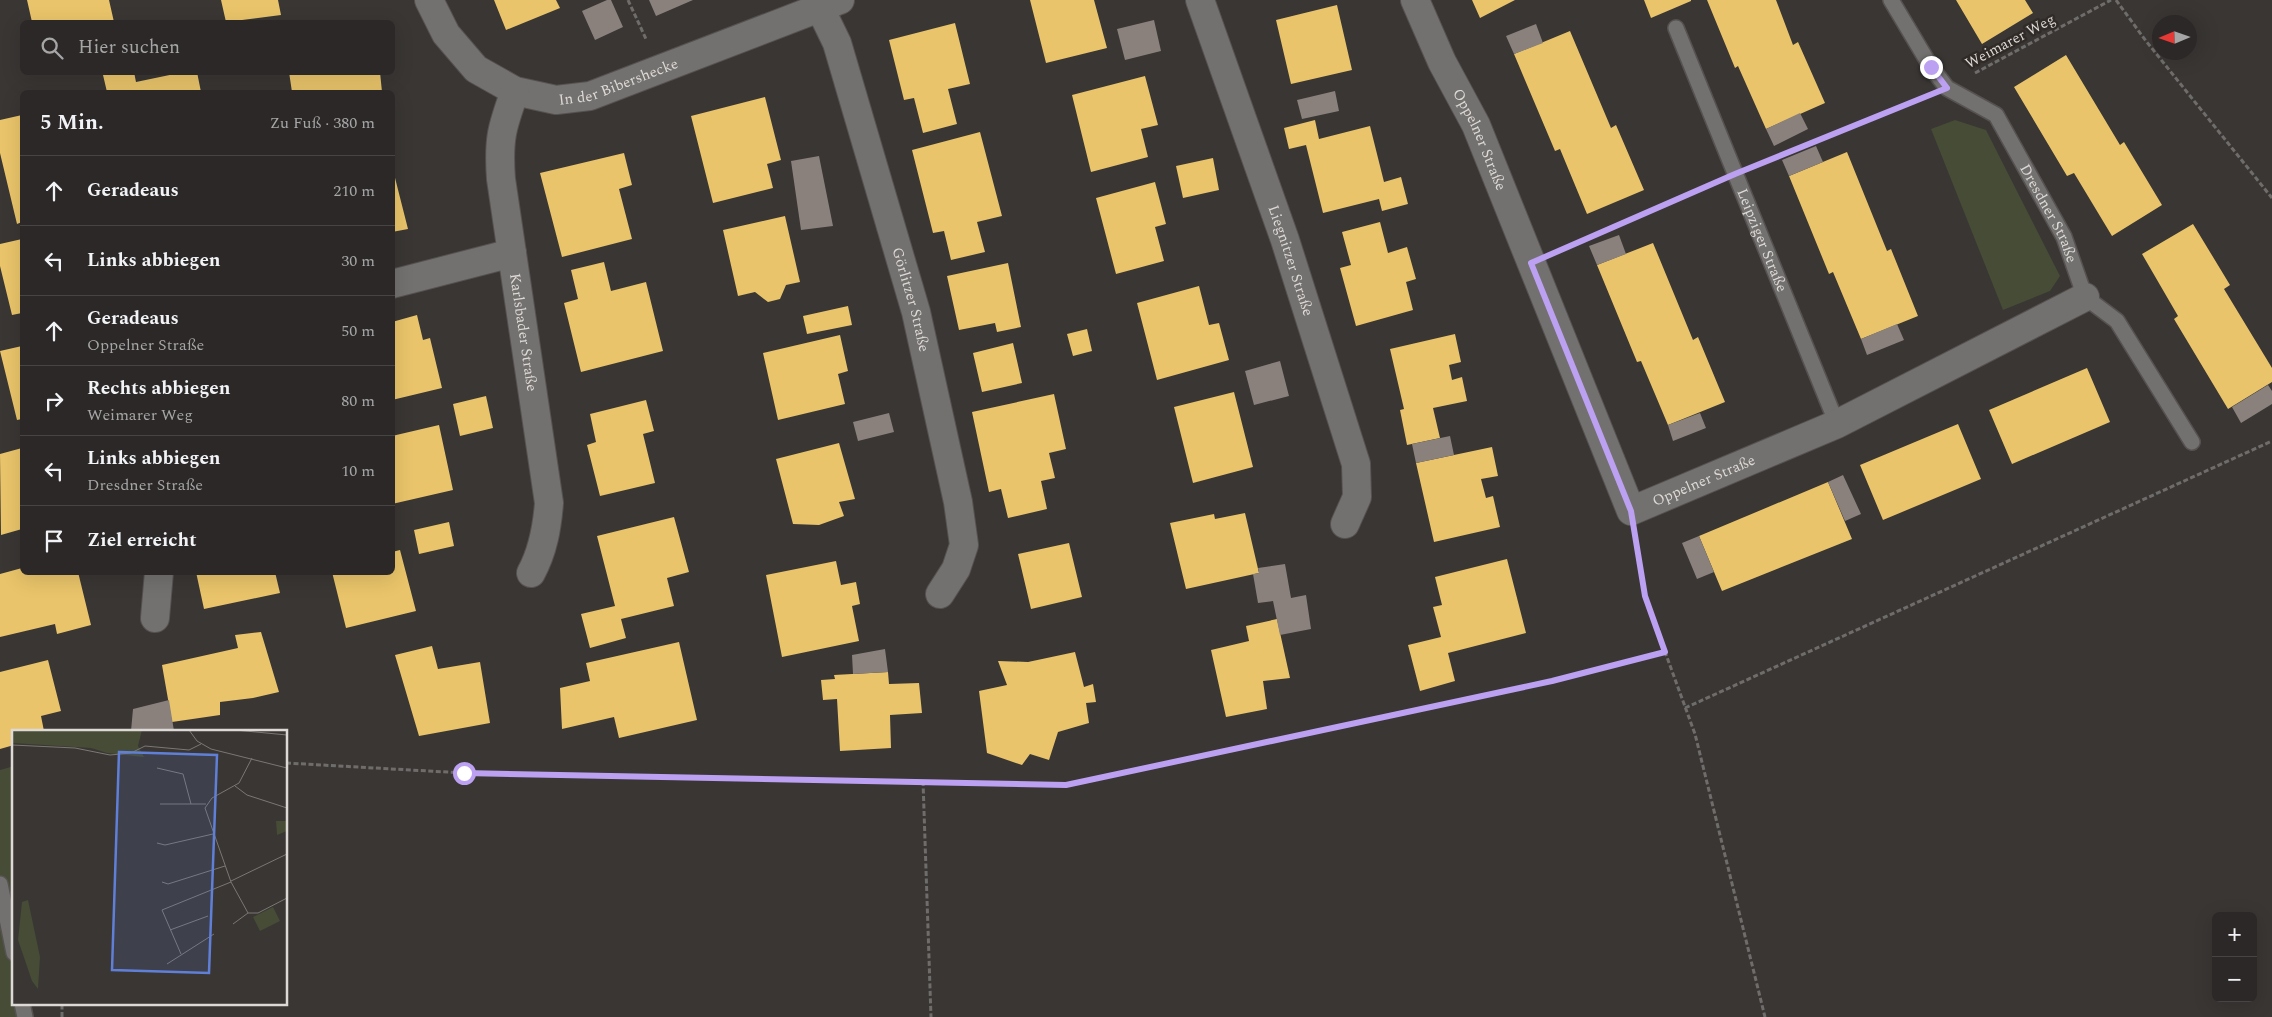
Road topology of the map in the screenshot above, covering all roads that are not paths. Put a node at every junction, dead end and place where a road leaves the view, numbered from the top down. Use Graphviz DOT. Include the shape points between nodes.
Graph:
graph roads {
  1 [pos="429,0"];
  2 [pos="1200,0"];
  3 [pos="1415,0"];
  4 [pos="1892,0"];
  5 [pos="830,4"];
  6 [pos="1676,28"];
  7 [pos="515,91"];
  8 [pos="512,253"];
  9 [pos="395,283"];
  10 [pos="2085,297"];
  11 [pos="1837,424"];
  12 [pos="2192,442"];
  13 [pos="1346,524"];
  14 [pos="531,574"];
  15 [pos="159,575"];
  16 [pos="940,594"];
  17 [pos="156,618"];
  18 [pos="0,884"];
  19 [pos="12,941"];
  20 [pos="22,1004"];
  21 [pos="25,1017"];
  1 -- 7 [label="street, In der Bibershecke" via="446,34 476,69"];
  2 -- 13 [label="street, Liegnitzer Straße" via="1285,240 1356,464 1357,497"];
  3 -- 11 [label="street, Oppelner Straße" via="1442,62 1476,125 1631,511"];
  4 -- 10 [label="lane, Dresdner Straße" via="1947,88 1996,115 2064,237"];
  5 -- 7 [label="street, In der Bibershecke" via="590,96 556,100"];
  5 -- 16 [label="street, Görlitzer Straße" via="837,43 916,312 958,502 964,545 956,569"];
  6 -- 11 [label="lane, Leipziger Straße"];
  7 -- 8 [label="street, Karlsbader Straße" via="502,128 499,149"];
  8 -- 9 [label="street"];
  8 -- 14 [label="street, Karlsbader Straße" via="549,503 540,557"];
  10 -- 11 [label="street, Oppelner Straße"];
  10 -- 12 [label="lane" via="2117,321"];
  15 -- 17 [label="street"];
  18 -- 19 [label="lane"];
  20 -- 21 [label="lane"];
}
